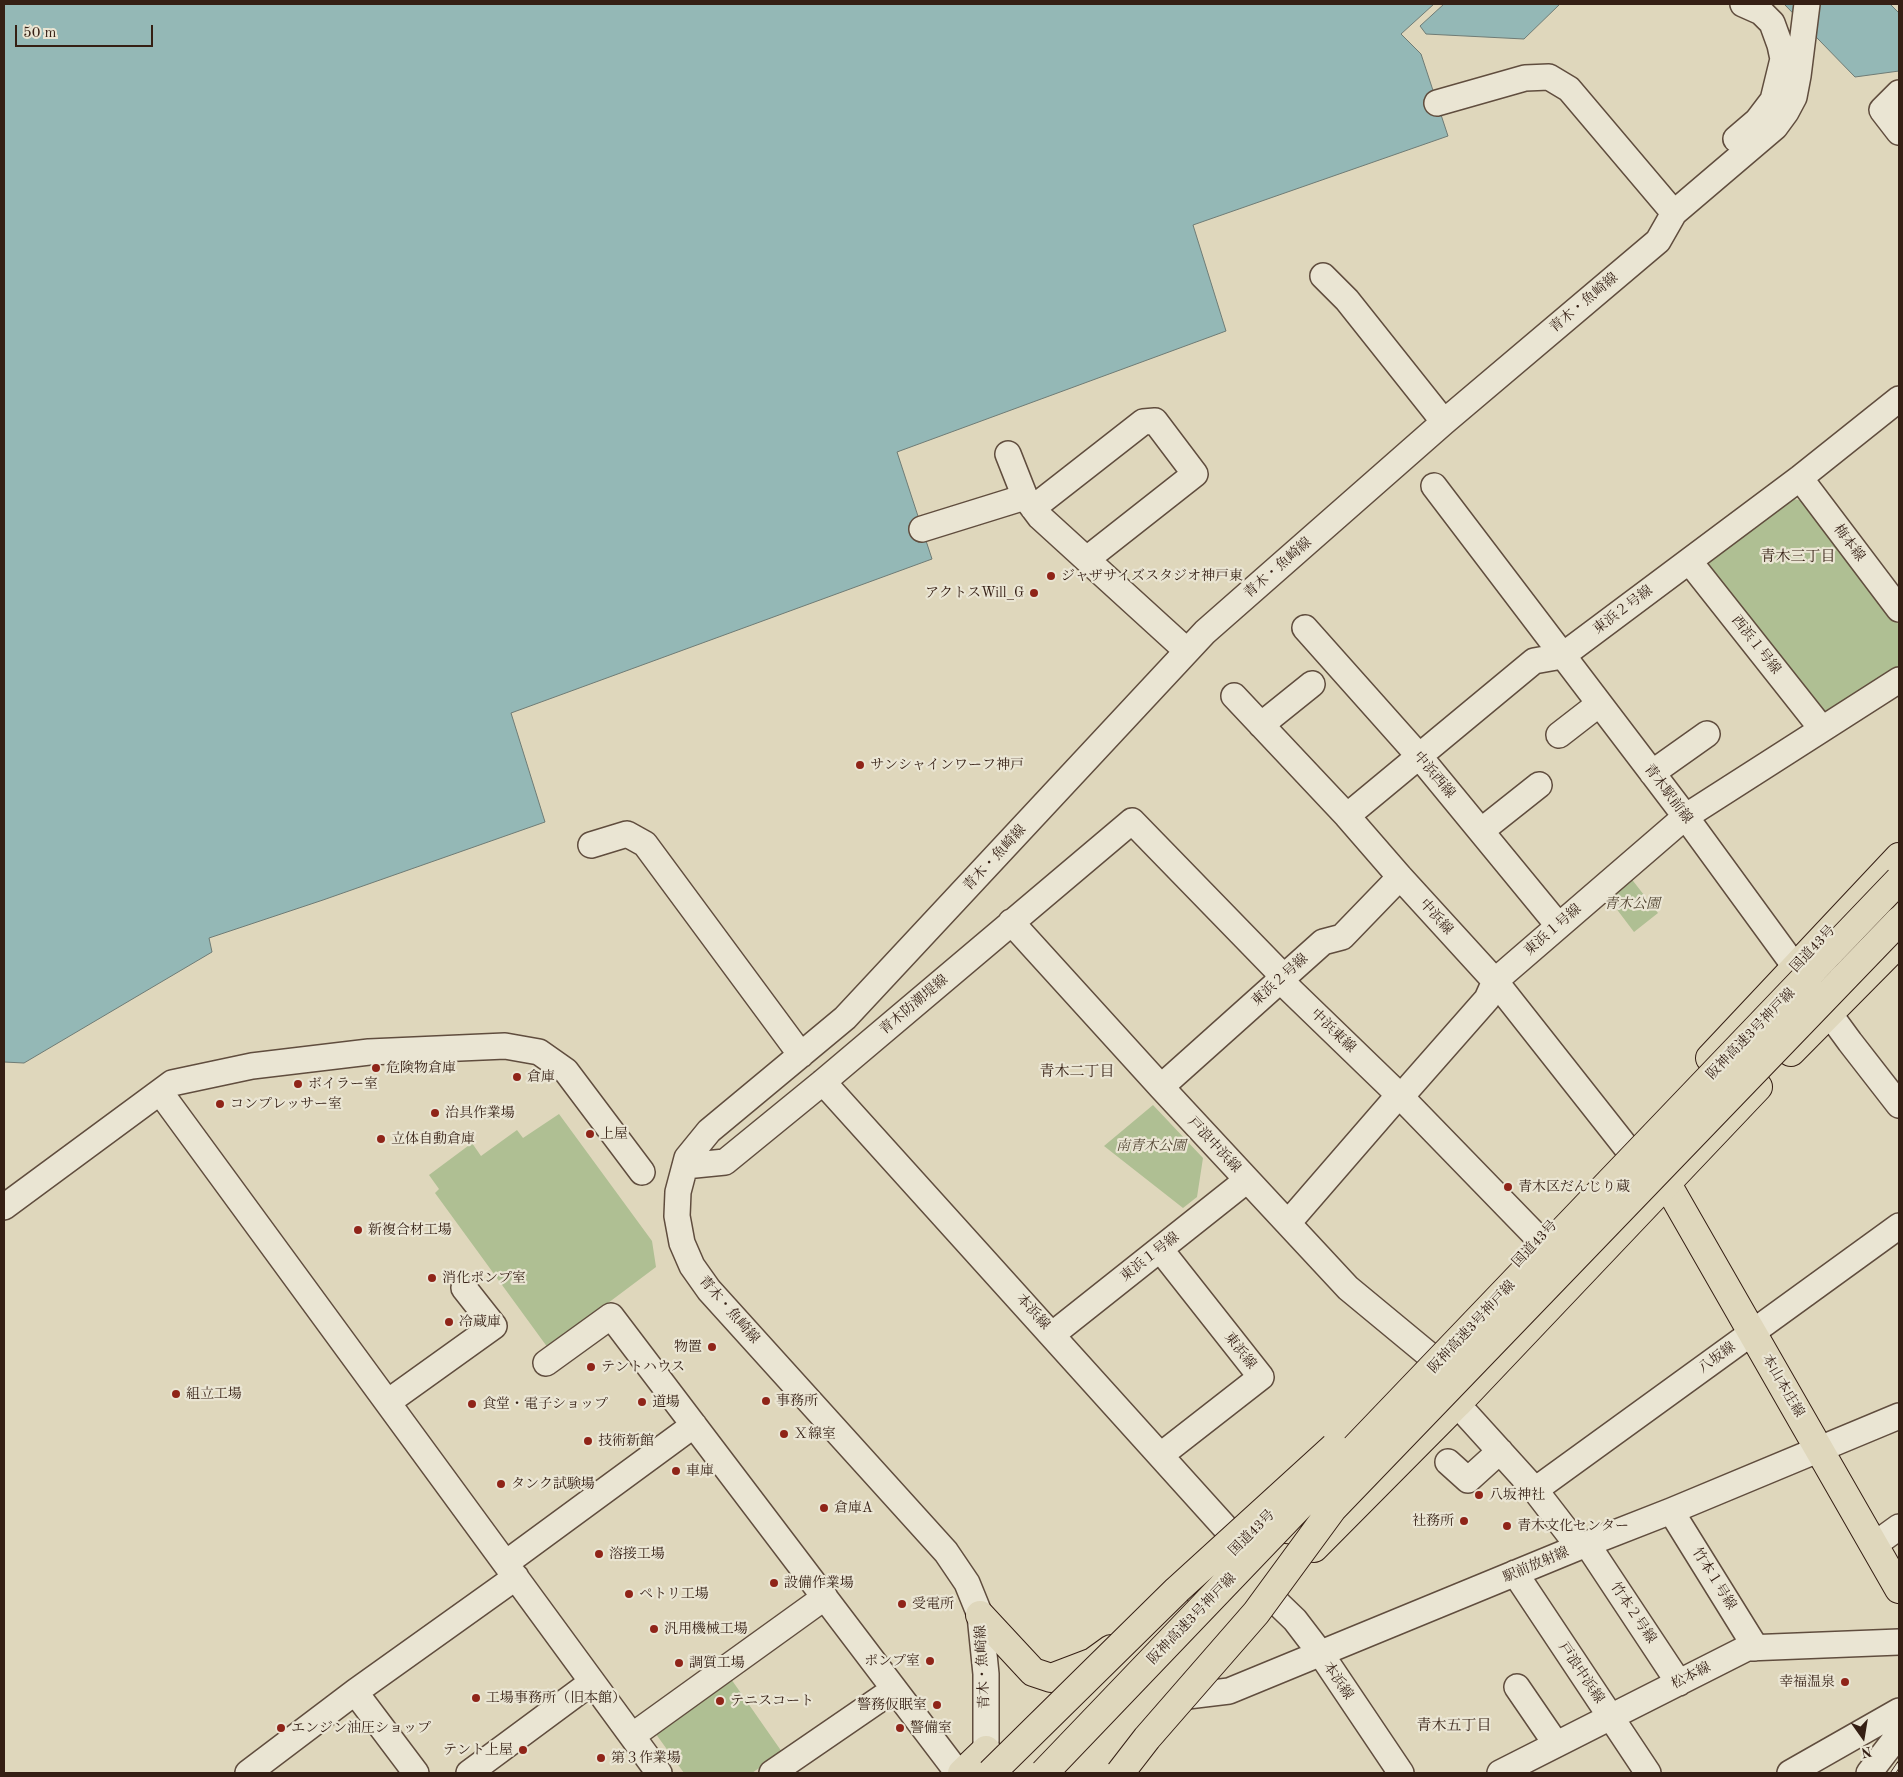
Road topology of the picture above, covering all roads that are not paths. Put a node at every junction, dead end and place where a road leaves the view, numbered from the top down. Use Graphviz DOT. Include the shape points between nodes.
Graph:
graph roads {
  1 [pos="1743,4"];
  2 [pos="1807,4"];
  3 [pos="1890,102"];
  4 [pos="1437,103"];
  5 [pos="1899,132"];
  6 [pos="1669,208"];
  7 [pos="1323,276"];
  8 [pos="1899,399"];
  9 [pos="1444,422"];
  10 [pos="1008,454"];
  11 [pos="1800,478"];
  12 [pos="1434,486"];
  13 [pos="1029,502"];
  14 [pos="922,529"];
  15 [pos="1087,559"];
  16 [pos="1689,561"];
  17 [pos="1899,609"];
  18 [pos="1305,628"];
  19 [pos="1187,651"];
  20 [pos="1562,656"];
  21 [pos="1899,680"];
  22 [pos="1312,684"];
  23 [pos="1234,696"];
  24 [pos="1599,704"];
  25 [pos="1261,725"];
  26 [pos="1822,729"];
  27 [pos="1707,734"];
  28 [pos="1559,735"];
  29 [pos="1419,756"];
  30 [pos="1652,773"];
  31 [pos="1538,785"];
  32 [pos="1347,816"];
  33 [pos="1685,816"];
  34 [pos="1132,821"];
  35 [pos="1481,831"];
  36 [pos="591,845"];
  37 [pos="1899,857"];
  38 [pos="1400,877"];
  39 [pos="1899,880"];
  40 [pos="1899,921"];
  41 [pos="1011,922"];
  42 [pos="1558,925"];
  43 [pos="1899,943"];
  44 [pos="1796,966"];
  45 [pos="1280,980"];
  46 [pos="1495,981"];
  47 [pos="1830,1013"];
  48 [pos="802,1055"];
  49 [pos="823,1082"];
  50 [pos="1161,1087"];
  51 [pos="160,1092"];
  52 [pos="1400,1096"];
  53 [pos="1897,1097"];
  54 [pos="1626,1147"];
  55 [pos="685,1166"];
  56 [pos="642,1172"];
  57 [pos="1247,1180"];
  58 [pos="1667,1184"];
  59 [pos="4,1207"];
  60 [pos="1288,1224"];
  61 [pos="1899,1226"];
  62 [pos="1539,1239"];
  63 [pos="1160,1249"];
  64 [pos="464,1288"];
  65 [pos="1752,1332"];
  66 [pos="1053,1334"];
  67 [pos="1439,1354"];
  68 [pos="546,1363"];
  69 [pos="388,1402"];
  70 [pos="1457,1404"];
  71 [pos="1899,1416"];
  72 [pos="694,1425"];
  73 [pos="1819,1449"];
  74 [pos="1500,1451"];
  75 [pos="1161,1455"];
  76 [pos="1448,1462"];
  77 [pos="1535,1490"];
  78 [pos="1333,1508"];
  79 [pos="1672,1511"];
  80 [pos="1899,1527"];
  81 [pos="1241,1545"];
  82 [pos="1583,1545"];
  83 [pos="1874,1545"];
  84 [pos="511,1570"];
  85 [pos="1515,1573"];
  86 [pos="1899,1589"];
  87 [pos="1192,1592"];
  88 [pos="1268,1594"];
  89 [pos="825,1597"];
  90 [pos="980,1615"];
  91 [pos="1899,1642"];
  92 [pos="1756,1648"];
  93 [pos="1321,1654"];
  94 [pos="592,1682"];
  95 [pos="1679,1683"];
  96 [pos="1517,1687"];
  97 [pos="893,1690"];
  98 [pos="355,1692"];
  99 [pos="1168,1698"];
  100 [pos="1899,1710"];
  101 [pos="1610,1717"];
  102 [pos="1899,1734"];
  103 [pos="632,1736"];
  104 [pos="1556,1744"];
  105 [pos="989,1766"];
  106 [pos="248,1773"];
  107 [pos="416,1773"];
  108 [pos="469,1773"];
  109 [pos="659,1773"];
  110 [pos="772,1773"];
  111 [pos="958,1773"];
  112 [pos="962,1773"];
  113 [pos="1016,1773"];
  114 [pos="1044,1773"];
  115 [pos="1079,1773"];
  116 [pos="1103,1773"];
  117 [pos="1120,1773"];
  118 [pos="1401,1773"];
  119 [pos="1500,1773"];
  120 [pos="1648,1773"];
  121 [pos="1790,1773"];
  122 [pos="1869,1773"];
  1 -- 6 [label="street" via="1761,12 1772,23 1780,45 1783,59 1773,100 1757,121"];
  2 -- 6 [label="street, 青木・魚崎線" via="1794,97 1786,112 1775,127"];
  3 -- 5 [label="street"];
  4 -- 6 [label="street" via="1525,78 1549,77 1569,89"];
  6 -- 9 [label="street, 青木・魚崎線" via="1658,240"];
  7 -- 9 [label="street" via="1347,300"];
  8 -- 11 [label="street, 東浜２号線"];
  9 -- 19 [label="street, 青木・魚崎線"];
  10 -- 13 [label="street"];
  11 -- 16 [label="street, 東浜２号線"];
  11 -- 17 [label="street, 梅本線"];
  12 -- 20 [label="street, 青木駅前線"];
  13 -- 14 [label="street"];
  13 -- 15 [label="street"];
  13 -- 15 [label="street" via="1143,422 1155,422 1195,474"];
  15 -- 19 [label="street"];
  16 -- 20 [label="street, 東浜２号線"];
  16 -- 26 [label="street, 西浜１号線"];
  18 -- 29 [label="street, 中浜西線"];
  19 -- 48 [label="street, 青木・魚崎線" via="877,986"];
  20 -- 24 [label="street, 青木駅前線"];
  20 -- 29 [label="street, 東浜２号線" via="1534,661"];
  21 -- 26 [label="street, 東浜１号線"];
  22 -- 25 [label="street"];
  23 -- 25 [label="street, 中浜線"];
  24 -- 28 [label="street"];
  24 -- 30 [label="street, 青木駅前線"];
  25 -- 32 [label="street, 中浜線"];
  26 -- 33 [label="street, 東浜１号線"];
  27 -- 30 [label="street"];
  29 -- 32 [label="street, 東浜２号線"];
  29 -- 35 [label="street, 中浜西線"];
  30 -- 33 [label="street, 青木駅前線"];
  31 -- 35 [label="street"];
  32 -- 38 [label="street, 中浜線"];
  33 -- 42 [label="street, 東浜１号線"];
  33 -- 44 [label="street, 青木駅前線"];
  34 -- 41 [label="street, 青木防潮堤線"];
  34 -- 45 [label="street, 中浜東線" via="1276,970"];
  35 -- 42 [label="street, 中浜西線"];
  36 -- 48 [label="street" via="627,834 645,844"];
  37 -- 44 [label="main road, 国道43号"];
  38 -- 45 [label="street, 東浜２号線" via="1342,937 1323,942"];
  38 -- 46 [label="street, 中浜線"];
  39 -- 67 [label="main road, 阪神高速3号神戸線, bridge"];
  40 -- 78 [label="main road, 阪神高速3号神戸線, bridge"];
  41 -- 49 [label="street, 青木防潮堤線"];
  41 -- 50 [label="street, 戸浪中浜線"];
  42 -- 46 [label="street, 東浜１号線"];
  43 -- 47 [label="main road"];
  44 -- 47 [label="street, 青木駅前線"];
  44 -- 54 [label="main road, 国道43号"];
  45 -- 50 [label="street, 東浜２号線"];
  45 -- 52 [label="street, 中浜東線"];
  46 -- 52 [label="street, 東浜１号線" via="1487,999"];
  46 -- 54 [label="street, 中浜線"];
  47 -- 53 [label="street, 青木駅前線"];
  47 -- 58 [label="main road"];
  48 -- 55 [label="street, 青木・魚崎線" via="710,1131 687,1158"];
  49 -- 55 [label="street, 青木防潮堤線" via="725,1162"];
  49 -- 66 [label="street, 本浜線"];
  50 -- 57 [label="street, 戸浪中浜線"];
  51 -- 56 [label="street" via="172,1083 252,1066 369,1052 506,1046 539,1052 566,1070"];
  51 -- 59 [label="street"];
  51 -- 69 [label="street"];
  52 -- 60 [label="street, 東浜１号線"];
  52 -- 62 [label="street, 中浜東線"];
  54 -- 62 [label="main road, 国道43号"];
  55 -- 90 [label="street, 青木・魚崎線" via="678,1192 677,1216 682,1244 692,1266 709,1290 946,1552 967,1583"];
  57 -- 60 [label="street, 戸浪中浜線"];
  57 -- 63 [label="street, 東浜１号線"];
  58 -- 65 [label="main road, 本山本庄線"];
  58 -- 70 [label="main road"];
  60 -- 67 [label="street, 戸浪中浜線" via="1348,1288"];
  61 -- 65 [label="street, 八坂線"];
  62 -- 67 [label="main road, 国道43号"];
  63 -- 66 [label="street, 東浜１号線"];
  63 -- 75 [label="street, 東浜線" via="1261,1377"];
  64 -- 69 [label="street" via="494,1326"];
  65 -- 73 [label="main road, 本山本庄線"];
  65 -- 77 [label="street, 八坂線"];
  66 -- 75 [label="street, 本浜線"];
  67 -- 81 [label="main road, 国道43号"];
  67 -- 105 [label="main road, bridge" via="1184,1583"];
  67 -- 114 [label="main road, 阪神高速3号神戸線, bridge"];
  68 -- 72 [label="street" via="611,1316"];
  69 -- 84 [label="street"];
  70 -- 74 [label="street"];
  70 -- 88 [label="main road"];
  71 -- 73 [label="street, 駅前放射線"];
  72 -- 84 [label="street"];
  72 -- 89 [label="street"];
  73 -- 79 [label="street, 駅前放射線"];
  73 -- 83 [label="main road, 本山本庄線"];
  74 -- 76 [label="street" via="1468,1480"];
  74 -- 77 [label="street"];
  75 -- 81 [label="street, 本浜線"];
  77 -- 82 [label="street"];
  78 -- 115 [label="main road, 阪神高速3号神戸線, bridge"];
  78 -- 117 [label="main road, bridge" via="1256,1613"];
  79 -- 82 [label="street, 駅前放射線"];
  79 -- 92 [label="street, 竹本１号線"];
  80 -- 83 [label="street"];
  81 -- 87 [label="main road, 国道43号"];
  82 -- 85 [label="street, 駅前放射線"];
  82 -- 95 [label="street, 竹本２号線"];
  83 -- 86 [label="main road, 本山本庄線"];
  84 -- 94 [label="street"];
  84 -- 98 [label="street"];
  85 -- 93 [label="street, 駅前放射線"];
  85 -- 101 [label="street, 戸浪中浜線"];
  87 -- 90 [label="main road" via="1093,1662 1051,1678 1033,1672"];
  87 -- 113 [label="main road, 国道43号"];
  88 -- 93 [label="street, 本浜線" via="1296,1620"];
  88 -- 99 [label="main road"];
  89 -- 97 [label="street"];
  89 -- 103 [label="street"];
  90 -- 105 [label="street, 青木・魚崎線"];
  91 -- 92 [label="street, 松本線"];
  92 -- 95 [label="street, 松本線" via="1747,1648"];
  93 -- 99 [label="street, 駅前放射線" via="1229,1691"];
  93 -- 118 [label="street, 本浜線"];
  94 -- 103 [label="street"];
  94 -- 108 [label="street"];
  95 -- 101 [label="street, 松本線"];
  96 -- 104 [label="street"];
  97 -- 110 [label="street"];
  97 -- 111 [label="street"];
  98 -- 106 [label="street"];
  98 -- 107 [label="street"];
  99 -- 116 [label="main road"];
  100 -- 121 [label="street"];
  101 -- 104 [label="street, 松本線"];
  101 -- 120 [label="street, 戸浪中浜線"];
  102 -- 122 [label="street"];
  103 -- 109 [label="street"];
  104 -- 119 [label="street, 松本線"];
  105 -- 112 [label="main road"];
}
